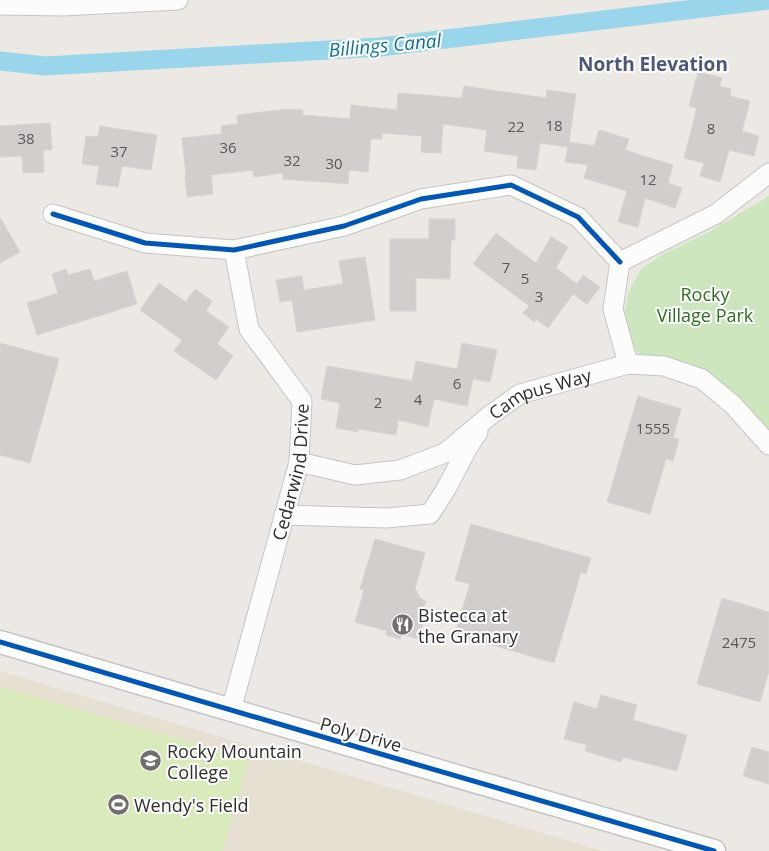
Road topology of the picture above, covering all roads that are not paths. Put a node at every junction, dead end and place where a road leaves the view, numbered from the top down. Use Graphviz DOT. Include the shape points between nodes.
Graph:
graph roads {
  1 [pos="178,0"];
  2 [pos="0,4"];
  3 [pos="769,173"];
  4 [pos="53,214"];
  5 [pos="234,250"];
  6 [pos="620,262"];
  7 [pos="628,364"];
  8 [pos="489,416"];
  9 [pos="769,445"];
  10 [pos="299,462"];
  11 [pos="284,516"];
  12 [pos="0,642"];
  13 [pos="231,710"];
  14 [pos="714,851"];
  1 -- 2 [label="street" via="63,6"];
  3 -- 6 [label="street" via="716,214"];
  4 -- 5 [label="street" via="145,243"];
  5 -- 6 [label="street" via="344,226 421,199 511,185 578,217"];
  5 -- 10 [label="street, Cedarwind Drive" via="249,329 302,401"];
  6 -- 7 [label="street" via="613,309"];
  7 -- 8 [label="street, Campus Way" via="520,394"];
  7 -- 9 [label="street, Campus Way" via="664,366 702,379 733,404"];
  8 -- 10 [label="street, Campus Way" via="445,453 400,470 355,475"];
  8 -- 11 [label="street" via="430,514 386,518"];
  10 -- 11 [label="street, Cedarwind Drive"];
  11 -- 13 [label="street, Cedarwind Drive"];
  12 -- 13 [label="street, Poly Drive"];
  13 -- 14 [label="street, Poly Drive"];
}
